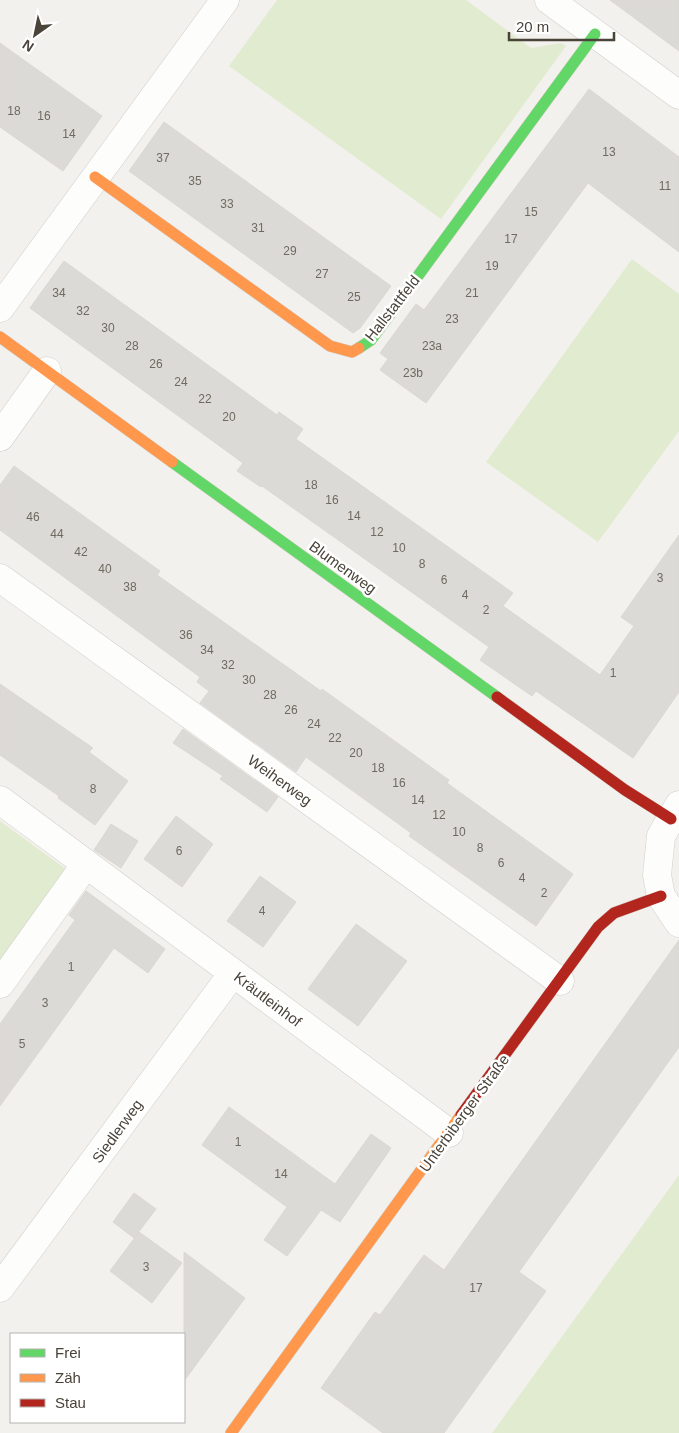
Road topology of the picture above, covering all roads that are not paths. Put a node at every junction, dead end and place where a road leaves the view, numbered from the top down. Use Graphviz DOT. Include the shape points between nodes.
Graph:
graph roads {
  1 [pos="225,0"];
  2 [pos="549,0"];
  3 [pos="595,34"];
  4 [pos="679,95"];
  5 [pos="95,177"];
  6 [pos="0,308"];
  7 [pos="0,337"];
  8 [pos="47,371"];
  9 [pos="0,437"];
  10 [pos="0,578"];
  11 [pos="0,800"];
  12 [pos="675,812"];
  13 [pos="86,864"];
  14 [pos="661,896"];
  15 [pos="679,923"];
  16 [pos="233,973"];
  17 [pos="560,982"];
  18 [pos="0,984"];
  19 [pos="449,1133"];
  20 [pos="0,1288"];
  21 [pos="231,1433"];
  1 -- 5 [label="street"];
  2 -- 3 [label="street"];
  3 -- 4 [label="street"];
  3 -- 5 [label="street, Hallstattfeld" via="371,340 352,352 330,346"];
  5 -- 6 [label="street"];
  7 -- 8 [label="street, Blumenweg"];
  8 -- 9 [label="street"];
  8 -- 12 [label="street, Blumenweg" via="625,790"];
  10 -- 17 [label="street, Weiherweg"];
  11 -- 13 [label="street, Kräutleinhof"];
  12 -- 14 [label="street" via="661,836 657,875"];
  13 -- 16 [label="street, Kräutleinhof"];
  13 -- 18 [label="street"];
  14 -- 15 [label="street"];
  14 -- 17 [label="street, Unterbiberger Straße" via="614,913 598,927"];
  16 -- 19 [label="street, Kräutleinhof"];
  16 -- 20 [label="street, Siedlerweg"];
  17 -- 19 [label="street, Unterbiberger Straße"];
  19 -- 21 [label="street, Unterbiberger Straße"];
}
